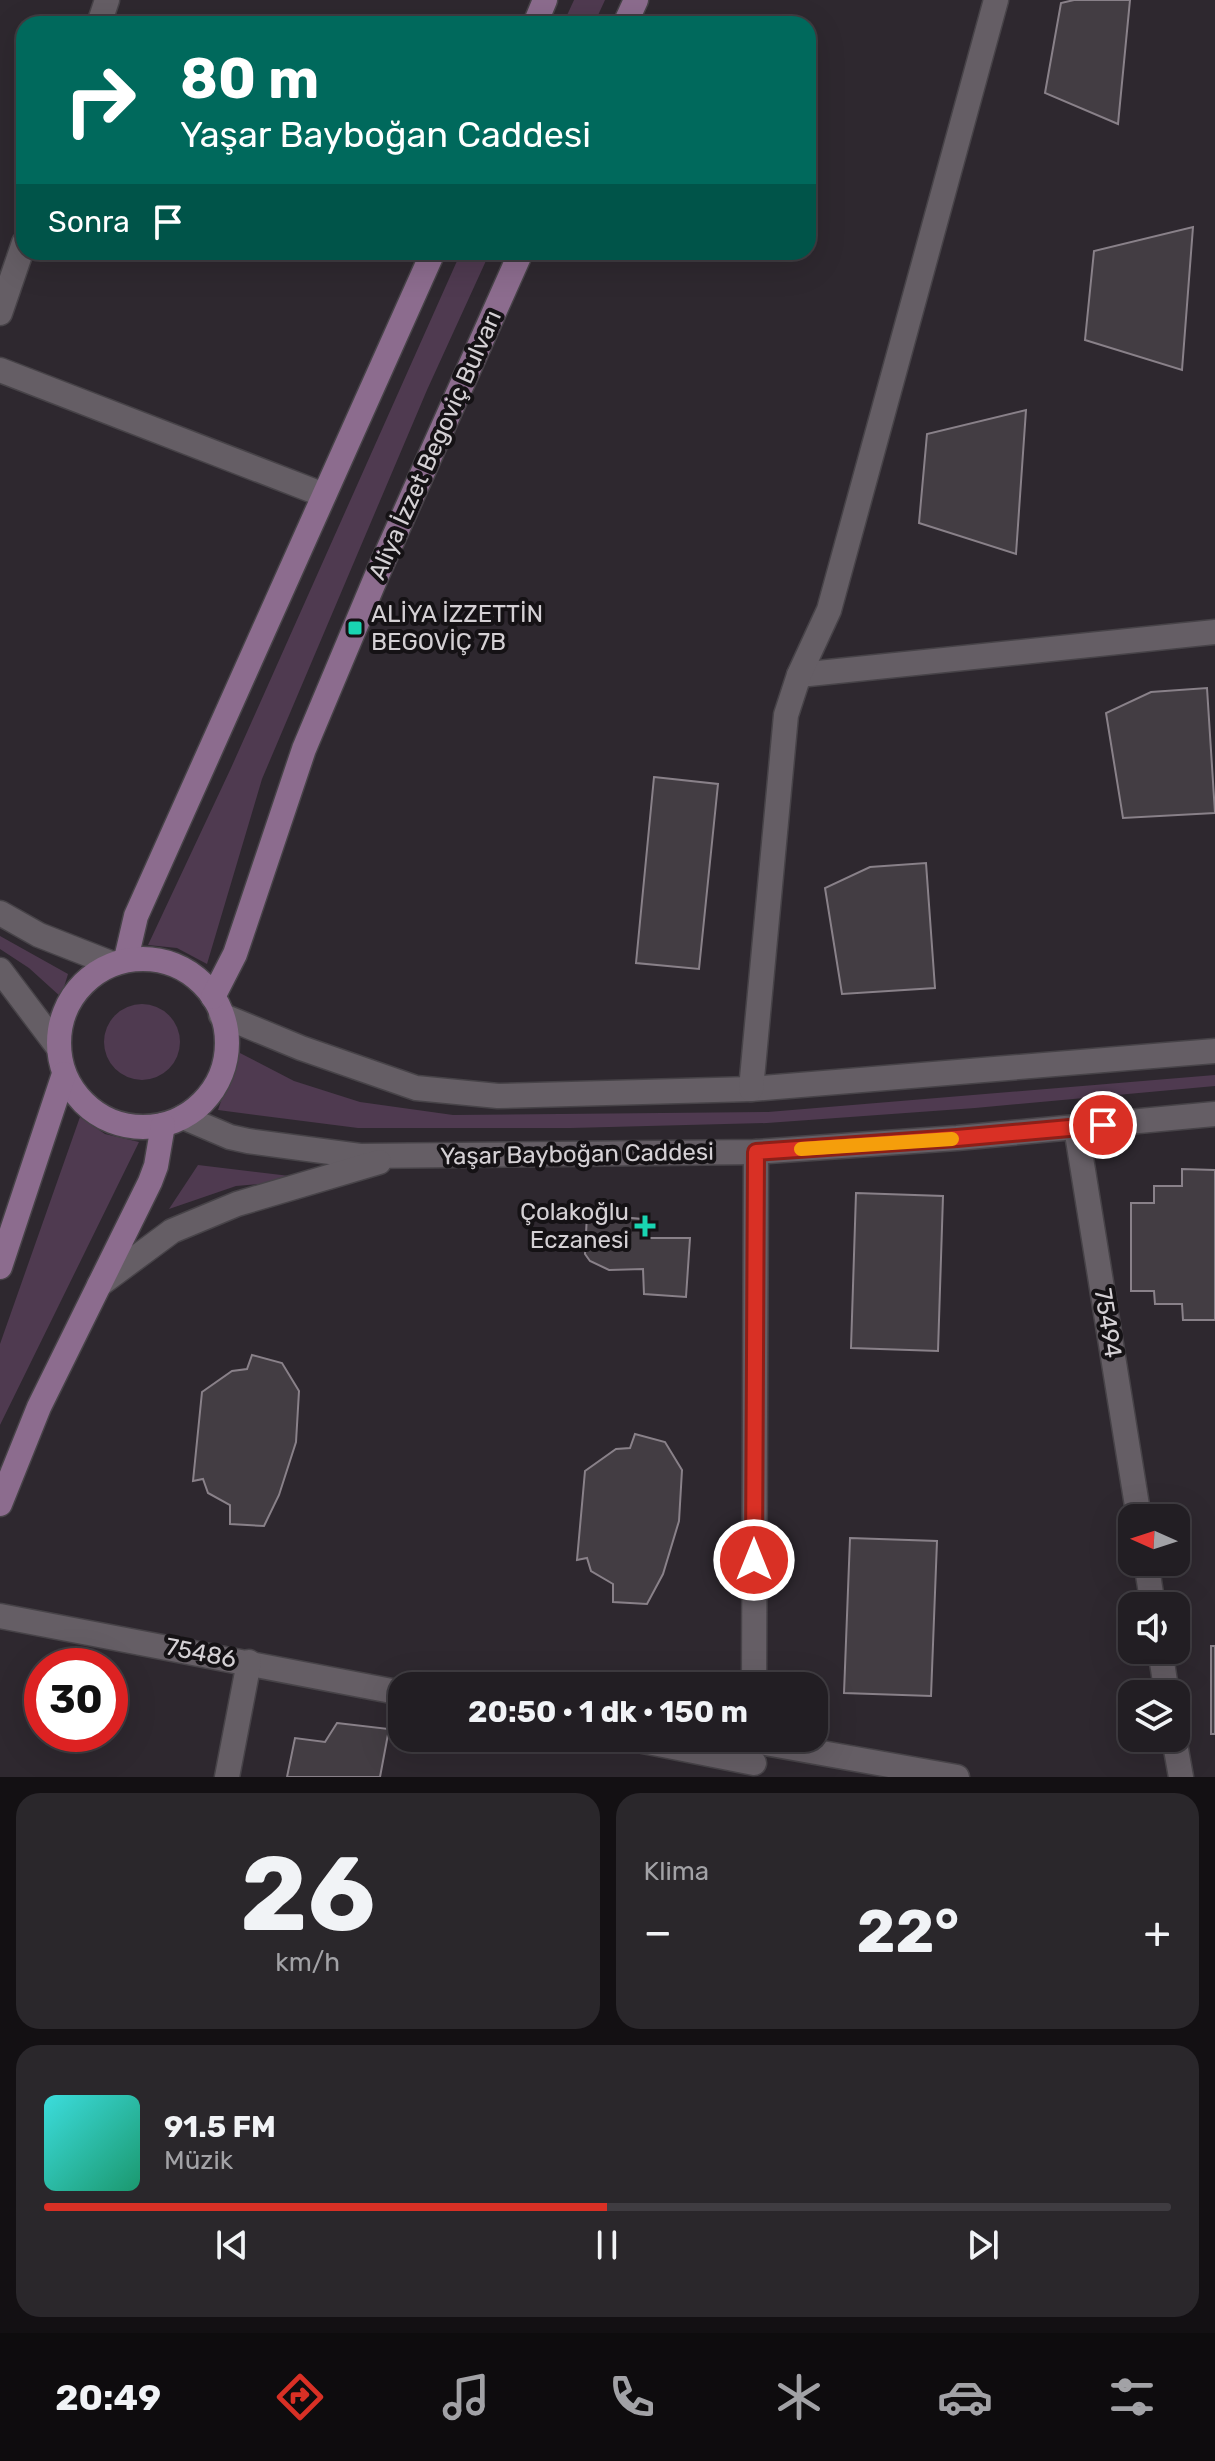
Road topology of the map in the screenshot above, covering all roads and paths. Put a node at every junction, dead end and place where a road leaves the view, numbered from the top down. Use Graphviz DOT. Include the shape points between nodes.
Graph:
graph roads {
  1 [pos="996,0"];
  2 [pos="18,260"];
  3 [pos="429,260"];
  4 [pos="517,260"];
  5 [pos="0,313"];
  6 [pos="0,370"];
  7 [pos="324,495"];
  8 [pos="1215,632"];
  9 [pos="799,675"];
  10 [pos="0,913"];
  11 [pos="120,961"];
  12 [pos="0,970"];
  13 [pos="217,1006"];
  14 [pos="58,1047"];
  15 [pos="1215,1051"];
  16 [pos="64,1074"];
  17 [pos="751,1089"];
  18 [pos="1215,1114"];
  19 [pos="173,1121"];
  20 [pos="1076,1127"];
  21 [pos="756,1152"];
  22 [pos="400,1156"];
  23 [pos="0,1267"];
  24 [pos="99,1285"];
  25 [pos="0,1504"];
  26 [pos="1137,1504"];
  27 [pos="0,1616"];
  28 [pos="249,1662"];
  29 [pos="754,1672"];
  30 [pos="388,1690"];
  31 [pos="732,1752"];
  32 [pos="1177,1752"];
  33 [pos="754,1755"];
  34 [pos="227,1777"];
  35 [pos="957,1777"];
  36 [pos="1181,1777"];
  1 -- 9 [label="street" via="829,610"];
  2 -- 5 [label="street"];
  3 -- 7 [label="main road"];
  4 -- 13 [label="main road, Aliya İzzet Begoviç Bulvarı" via="304,749"];
  6 -- 7 [label="street"];
  7 -- 11 [label="main road"];
  8 -- 9 [label="street"];
  9 -- 17 [label="street" via="786,715"];
  10 -- 11 [label="street" via="39,935"];
  11 -- 13 [label="main road" via="164,962 187,972"];
  11 -- 14 [label="main road" via="91,977 67,1006"];
  12 -- 14 [label="street"];
  13 -- 17 [label="street" via="301,1048 416,1088 498,1096"];
  13 -- 19 [label="main road" via="227,1036 225,1063 214,1089 195,1110"];
  14 -- 16 [label="main road"];
  15 -- 17 [label="street"];
  16 -- 19 [label="main road" via="77,1097 120,1125 146,1128"];
  16 -- 23 [label="main road"];
  18 -- 20 [label="street, Yaşar Bayboğan Caddesi"];
  19 -- 22 [label="street, Yaşar Bayboğan Caddesi" via="248,1141"];
  19 -- 24 [label="main road" via="150,1182"];
  20 -- 21 [label="street, Yaşar Bayboğan Caddesi"];
  20 -- 26 [label="street, 75494"];
  21 -- 22 [label="street, Yaşar Bayboğan Caddesi"];
  21 -- 29 [label="street"];
  22 -- 24 [label="street" via="237,1204 185,1225"];
  24 -- 25 [label="main road" via="39,1407"];
  27 -- 28 [label="street, 75486"];
  28 -- 30 [label="street, 75486"];
  28 -- 34 [label="street"];
  31 -- 33 [label="street"];
  32 -- 36 [label="street"];
  33 -- 35 [label="street"];
}
